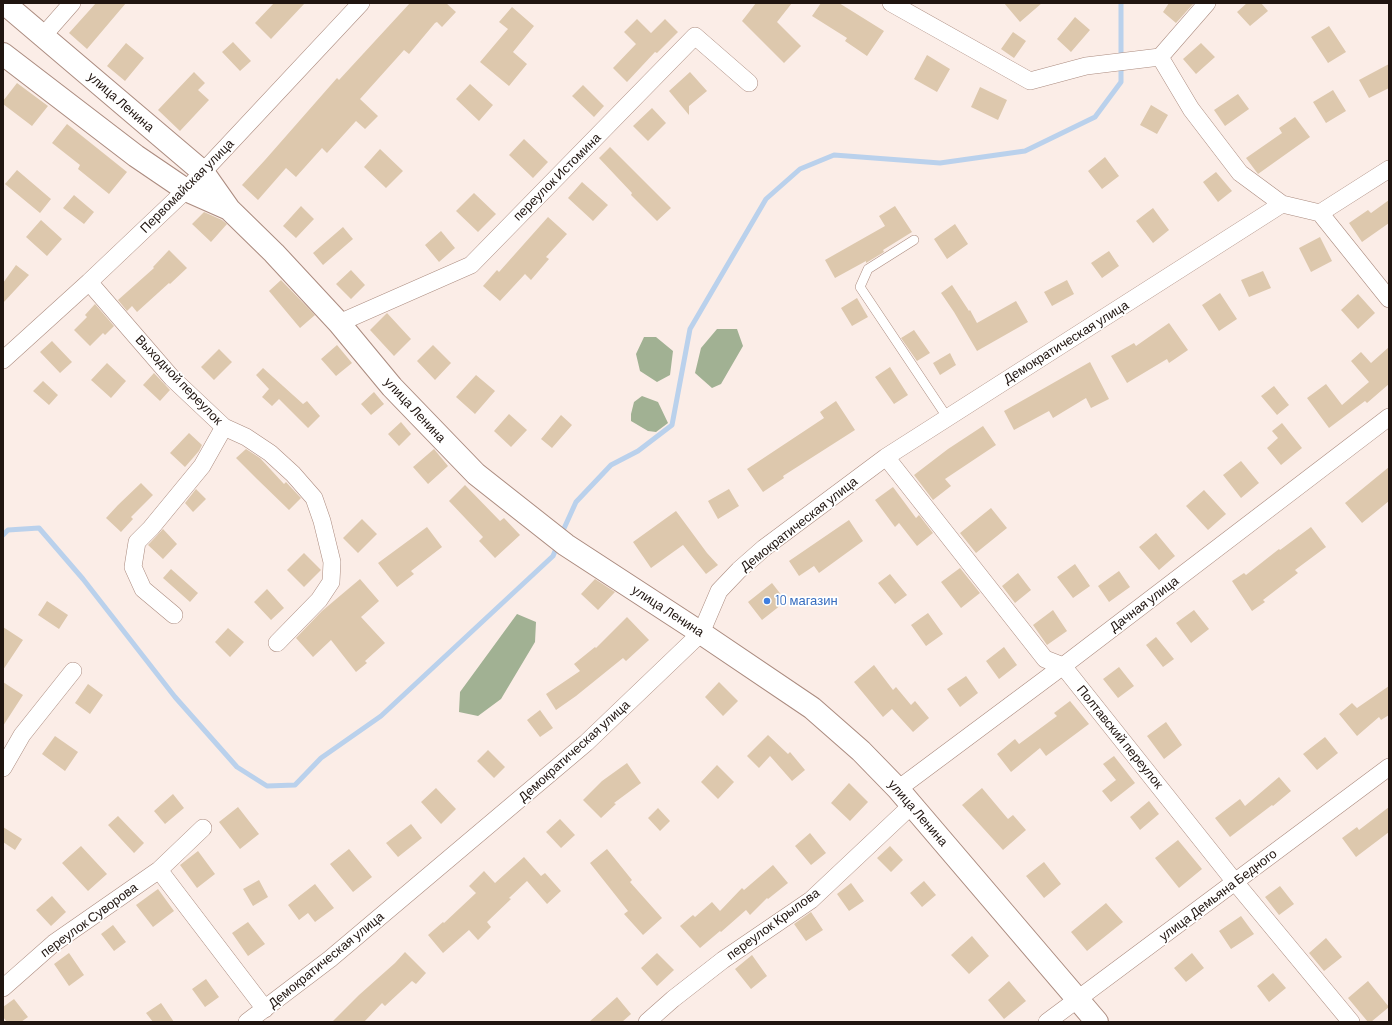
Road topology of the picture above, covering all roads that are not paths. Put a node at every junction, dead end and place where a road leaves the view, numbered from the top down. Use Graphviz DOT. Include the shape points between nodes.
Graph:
graph roads {
  1 [pos="4,3"];
  2 [pos="72,3"];
  3 [pos="361,3"];
  4 [pos="892,3"];
  5 [pos="1207,3"];
  6 [pos="43,36"];
  7 [pos="3,54"];
  8 [pos="1160,57"];
  9 [pos="749,83"];
  10 [pos="1389,169"];
  11 [pos="203,172"];
  12 [pos="186,190"];
  13 [pos="1282,204"];
  14 [pos="228,209"];
  15 [pos="1320,213"];
  16 [pos="914,240"];
  17 [pos="89,282"];
  18 [pos="1389,299"];
  19 [pos="339,323"];
  20 [pos="3,360"];
  21 [pos="947,417"];
  22 [pos="1389,417"];
  23 [pos="224,427"];
  24 [pos="886,457"];
  25 [pos="174,615"];
  26 [pos="701,633"];
  27 [pos="277,643"];
  28 [pos="1063,666"];
  29 [pos="73,671"];
  30 [pos="1389,767"];
  31 [pos="3,768"];
  32 [pos="905,797"];
  33 [pos="203,828"];
  34 [pos="159,870"];
  35 [pos="1235,882"];
  36 [pos="3,988"];
  37 [pos="1078,998"];
  38 [pos="265,1009"];
  39 [pos="247,1022"];
  40 [pos="647,1022"];
  41 [pos="1047,1022"];
  42 [pos="1097,1022"];
  43 [pos="1351,1022"];
  1 -- 6 [label="street, улица Ленина"];
  2 -- 6 [label="street"];
  3 -- 11 [label="street, Первомайская улица"];
  4 -- 8 [label="street" via="1030,81 1086,66"];
  5 -- 8 [label="street"];
  6 -- 11 [label="street, улица Ленина"];
  7 -- 12 [label="street, улица Ленина" via="136,156"];
  8 -- 13 [label="street" via="1191,109 1240,172"];
  9 -- 19 [label="street, переулок Истомина" via="695,36 471,265"];
  10 -- 15 [label="street"];
  11 -- 12 [label="street, Первомайская улица"];
  11 -- 14 [label="street, улица Ленина"];
  12 -- 14 [label="street, улица Ленина"];
  12 -- 17 [label="street, Первомайская улица"];
  13 -- 15 [label="street"];
  13 -- 21 [label="street, Демократическая улица"];
  14 -- 19 [label="street, улица Ленина" via="274,253"];
  15 -- 18 [label="street"];
  16 -- 21 [label="lane" via="868,269 860,287"];
  17 -- 20 [label="street, Первомайская улица"];
  17 -- 23 [label="street, Выходной переулок" via="172,378"];
  19 -- 26 [label="street, улица Ленина" via="392,387 476,474 559,540"];
  21 -- 24 [label="street, Демократическая улица"];
  22 -- 28 [label="street, Дачная улица"];
  23 -- 25 [label="street" via="202,466 137,542 133,568 142,589"];
  23 -- 27 [label="street, Выходной переулок" via="258,444 293,474 314,498 322,521 332,562 332,582 319,600"];
  24 -- 26 [label="street, Демократическая улица" via="739,570 719,591"];
  24 -- 28 [label="street, Полтавский переулок" via="1046,659"];
  26 -- 32 [label="street, улица Ленина" via="812,708 861,751"];
  26 -- 38 [label="street, Демократическая улица" via="586,743 330,959"];
  28 -- 32 [label="street, Дачная улица"];
  28 -- 35 [label="street, Полтавский переулок"];
  29 -- 31 [label="street" via="22,735"];
  30 -- 35 [label="street, улица Демьяна Бедного"];
  32 -- 37 [label="street, улица Ленина"];
  32 -- 40 [label="street, переулок Крылова" via="811,900 723,960"];
  33 -- 34 [label="street, переулок Суворова"];
  34 -- 36 [label="street, переулок Суворова" via="54,943"];
  34 -- 38 [label="street"];
  35 -- 37 [label="street, улица Демьяна Бедного"];
  35 -- 43 [label="street, Полтавский переулок"];
  37 -- 41 [label="street, улица Демьяна Бедного"];
  37 -- 42 [label="street, улица Ленина"];
  38 -- 39 [label="street, Демократическая улица"];
}
